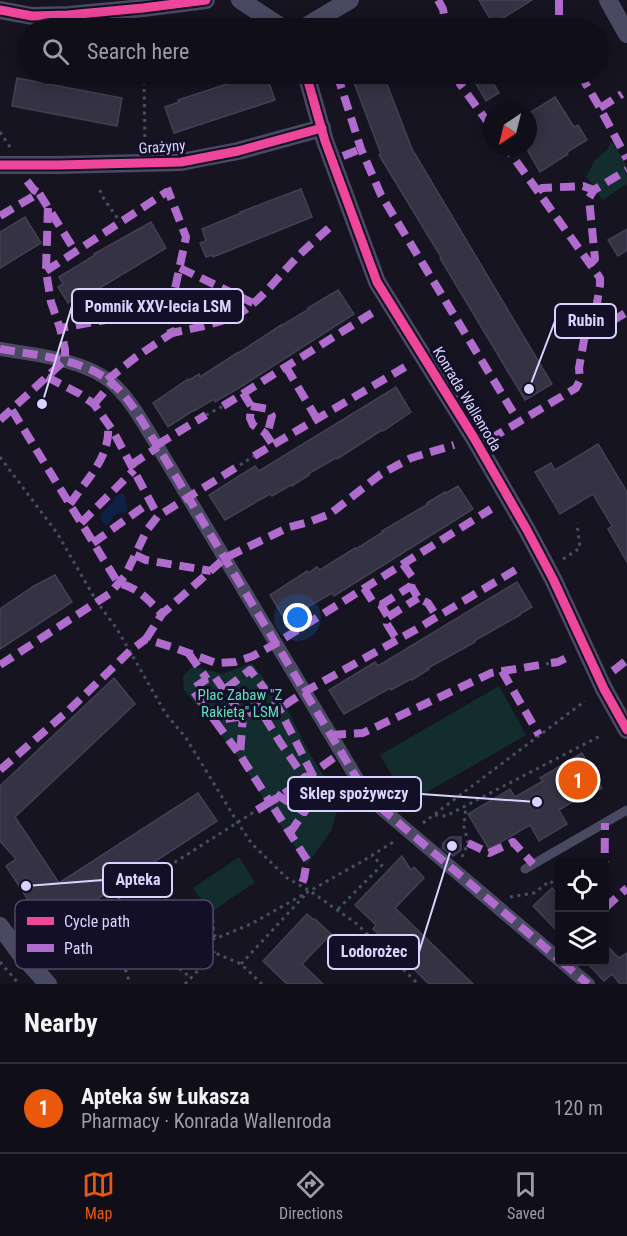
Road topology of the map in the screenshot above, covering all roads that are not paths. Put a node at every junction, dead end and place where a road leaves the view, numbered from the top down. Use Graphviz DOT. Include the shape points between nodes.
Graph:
graph roads {
  1 [pos="206,0"];
  2 [pos="240,0"];
  3 [pos="350,0"];
  4 [pos="608,0"];
  5 [pos="0,10"];
  6 [pos="268,18"];
  7 [pos="320,18"];
  8 [pos="627,34"];
  9 [pos="309,84"];
  10 [pos="322,128"];
  11 [pos="0,165"];
  12 [pos="0,349"];
  13 [pos="627,730"];
  14 [pos="627,810"];
  15 [pos="525,869"];
  16 [pos="2,934"];
  17 [pos="15,948"];
  18 [pos="555,956"];
  19 [pos="567,966"];
  20 [pos="34,969"];
  21 [pos="48,984"];
  22 [pos="588,984"];
  1 -- 5 [label="street" via="69,15 32,16"];
  2 -- 6 [label="street"];
  3 -- 7 [label="street"];
  4 -- 8 [label="street"];
  9 -- 10 [label="street, Konrada Wallenroda"];
  10 -- 11 [label="street, Grażyny" via="181,162"];
  10 -- 13 [label="street, Konrada Wallenroda" via="377,282 527,530"];
  12 -- 18 [label="street" via="65,360 112,383 158,447 359,782 381,808"];
  14 -- 15 [label="lane"];
  16 -- 17 [label="street"];
  19 -- 22 [label="street"];
  20 -- 21 [label="street"];
}
